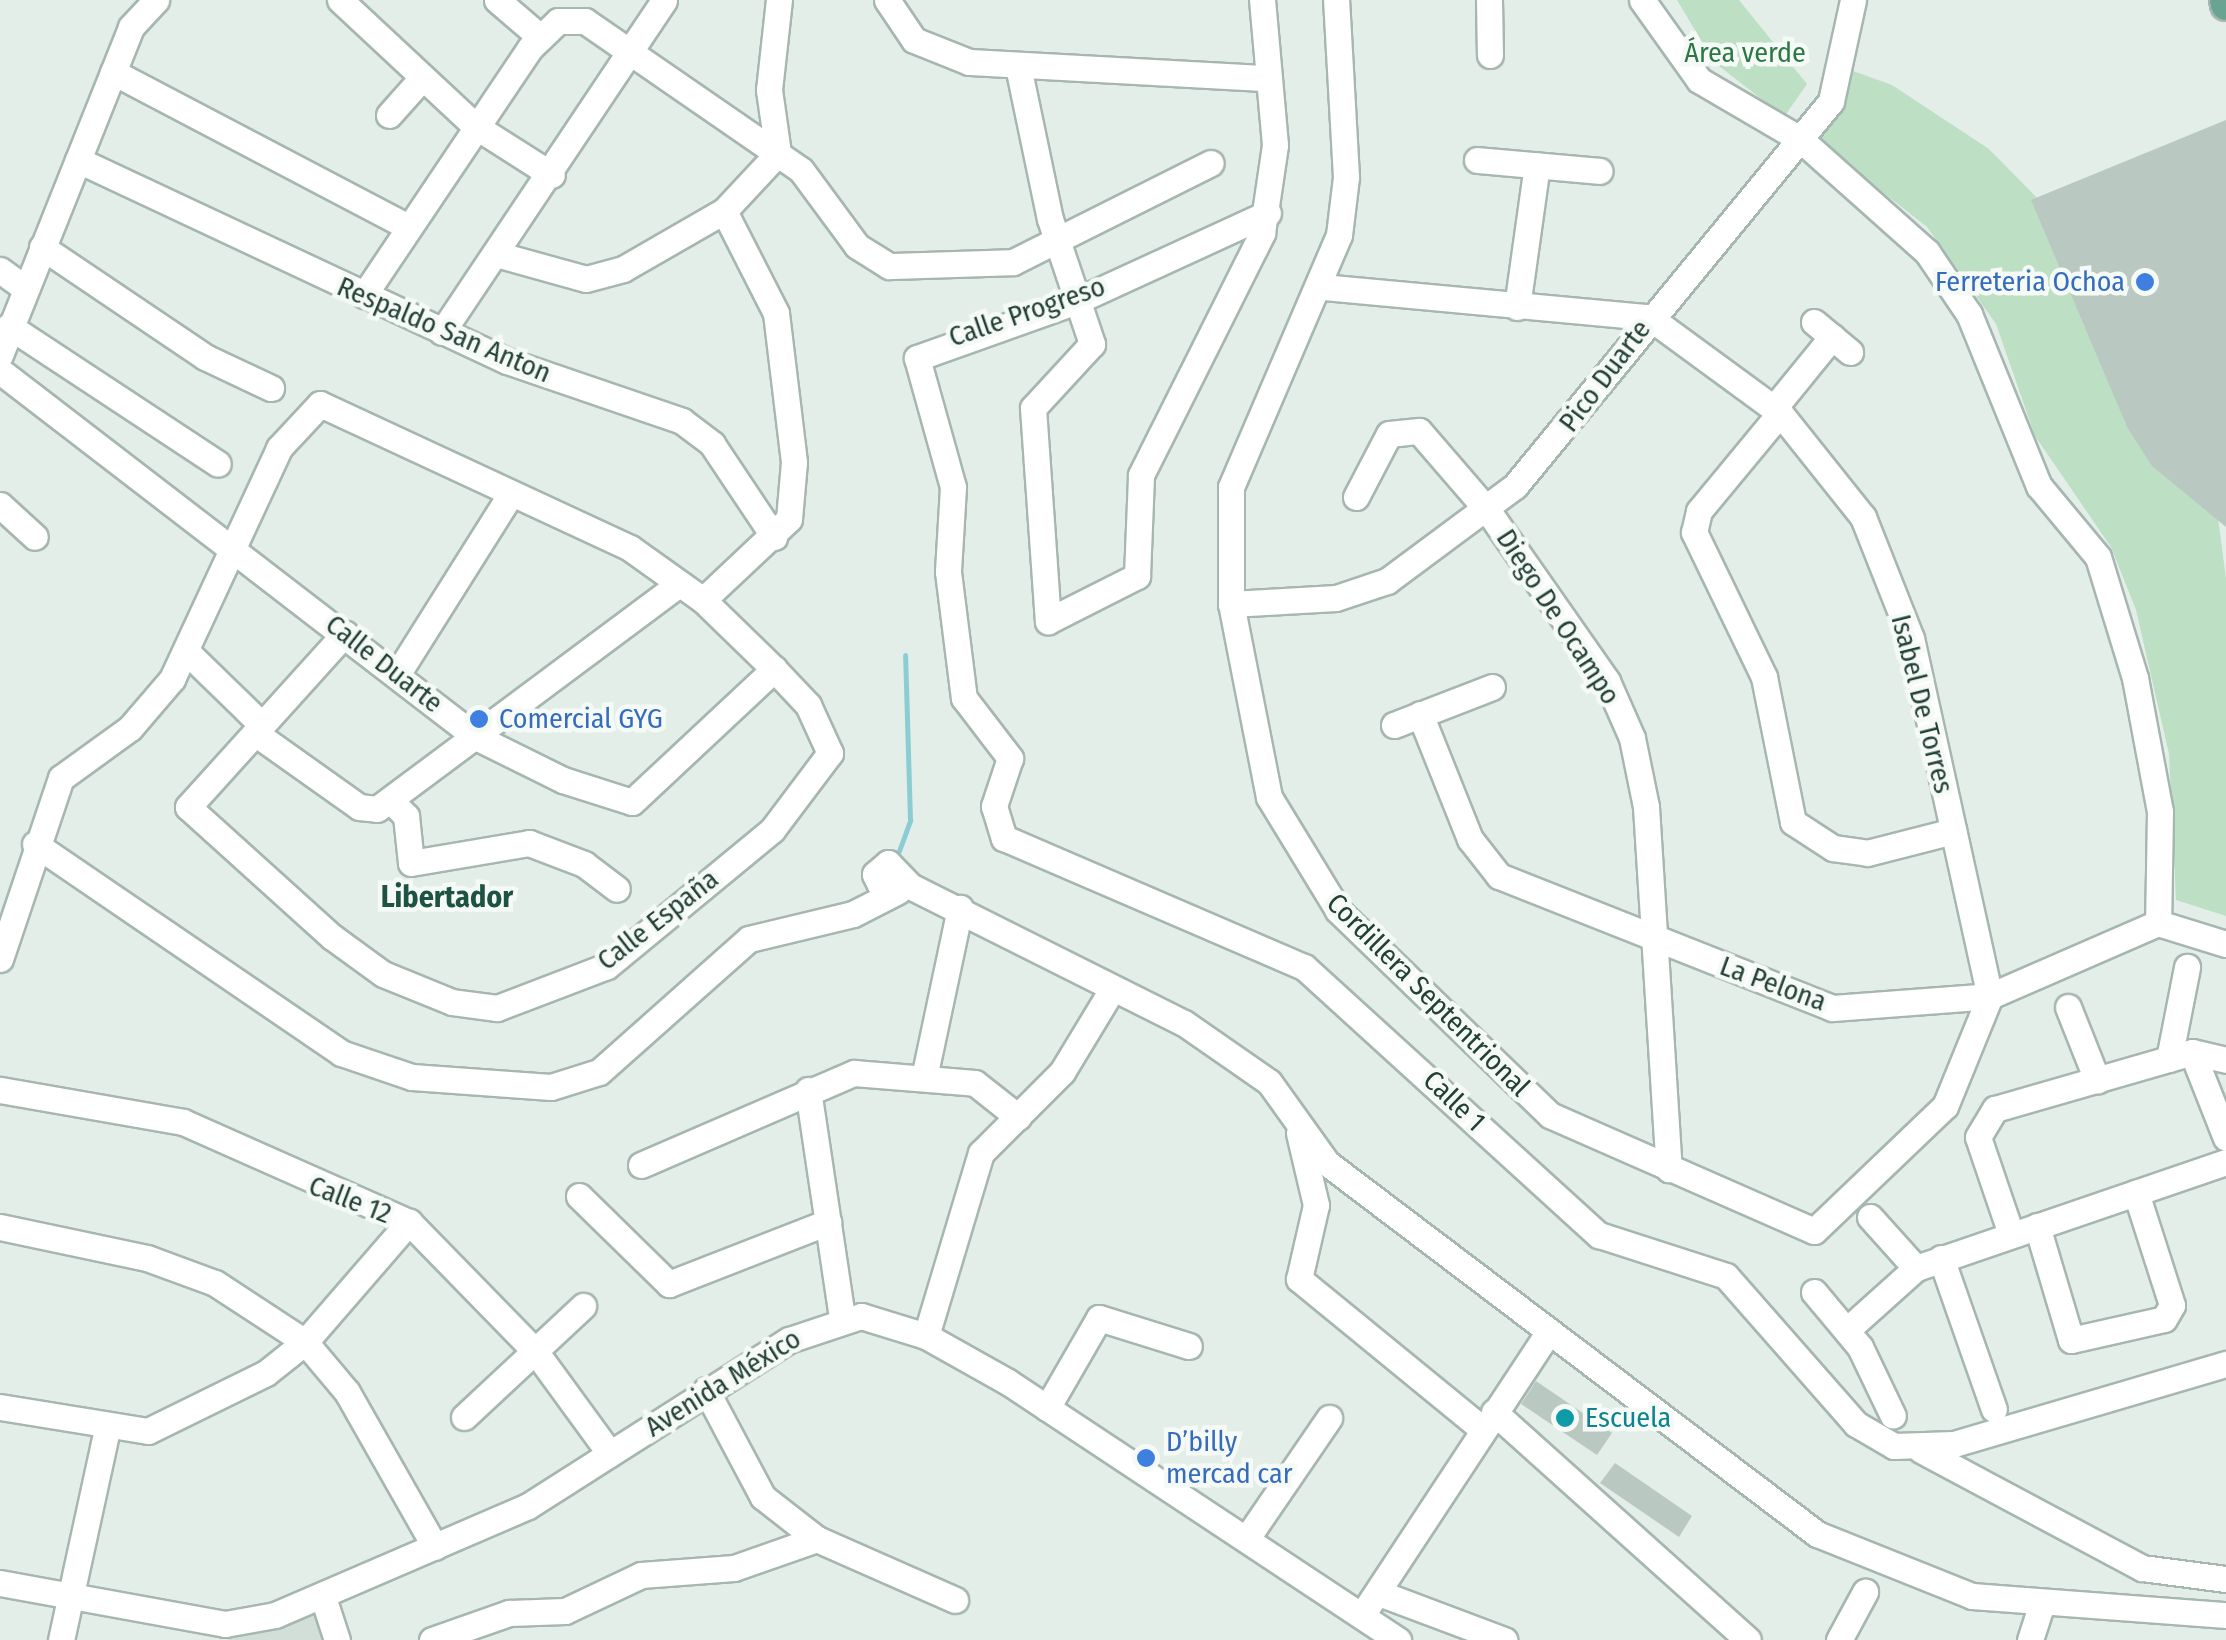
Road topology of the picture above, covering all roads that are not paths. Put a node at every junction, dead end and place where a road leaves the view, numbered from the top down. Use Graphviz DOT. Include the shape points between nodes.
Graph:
graph roads {
  1 [pos="125,0"];
  2 [pos="156,0"];
  3 [pos="340,0"];
  4 [pos="496,0"];
  5 [pos="664,0"];
  6 [pos="778,0"];
  7 [pos="887,0"];
  8 [pos="1262,0"];
  9 [pos="1336,0"];
  10 [pos="1489,0"];
  11 [pos="1642,0"];
  12 [pos="1853,0"];
  13 [pos="131,27"];
  14 [pos="539,36"];
  15 [pos="634,52"];
  16 [pos="1490,55"];
  17 [pos="1019,71"];
  18 [pos="114,72"];
  19 [pos="422,78"];
  20 [pos="1269,78"];
  21 [pos="390,115"];
  22 [pos="475,126"];
  23 [pos="1800,139"];
  24 [pos="778,154"];
  25 [pos="78,160"];
  26 [pos="1477,160"];
  27 [pos="1210,163"];
  28 [pos="1537,165"];
  29 [pos="1600,171"];
  30 [pos="552,175"];
  31 [pos="724,211"];
  32 [pos="1268,213"];
  33 [pos="408,226"];
  34 [pos="42,247"];
  35 [pos="1057,247"];
  36 [pos="496,254"];
  37 [pos="0,270"];
  38 [pos="1322,287"];
  39 [pos="24,288"];
  40 [pos="364,294"];
  41 [pos="1077,301"];
  42 [pos="1517,307"];
  43 [pos="1648,317"];
  44 [pos="9,326"];
  45 [pos="442,332"];
  46 [pos="1832,337"];
  47 [pos="0,355"];
  48 [pos="0,371"];
  49 [pos="271,388"];
  50 [pos="1777,410"];
  51 [pos="218,464"];
  52 [pos="508,497"];
  53 [pos="1356,497"];
  54 [pos="0,505"];
  55 [pos="1488,511"];
  56 [pos="35,537"];
  57 [pos="774,537"];
  58 [pos="234,548"];
  59 [pos="679,584"];
  60 [pos="712,593"];
  61 [pos="1231,604"];
  62 [pos="345,633"];
  63 [pos="188,654"];
  64 [pos="774,669"];
  65 [pos="398,673"];
  66 [pos="1492,687"];
  67 [pos="1420,714"];
  68 [pos="259,722"];
  69 [pos="1394,725"];
  70 [pos="476,738"];
  71 [pos="1010,773"];
  72 [pos="390,800"];
  73 [pos="1953,831"];
  74 [pos="35,844"];
  75 [pos="617,890"];
  76 [pos="960,908"];
  77 [pos="2158,923"];
  78 [pos="1650,938"];
  79 [pos="2226,944"];
  80 [pos="0,959"];
  81 [pos="2186,967"];
  82 [pos="1111,991"];
  83 [pos="1990,996"];
  84 [pos="2068,1008"];
  85 [pos="2180,1055"];
  86 [pos="2226,1060"];
  87 [pos="925,1073"];
  88 [pos="2096,1080"];
  89 [pos="0,1090"];
  90 [pos="808,1090"];
  91 [pos="1018,1116"];
  92 [pos="1296,1122"];
  93 [pos="2226,1138"];
  94 [pos="2226,1162"];
  95 [pos="641,1165"];
  96 [pos="1669,1169"];
  97 [pos="2136,1192"];
  98 [pos="579,1196"];
  99 [pos="1870,1218"];
  100 [pos="408,1222"];
  101 [pos="828,1222"];
  102 [pos="2037,1226"];
  103 [pos="0,1227"];
  104 [pos="2011,1234"];
  105 [pos="1941,1258"];
  106 [pos="1916,1268"];
  107 [pos="1814,1292"];
  108 [pos="584,1306"];
  109 [pos="842,1317"];
  110 [pos="1848,1329"];
  111 [pos="926,1336"];
  112 [pos="1546,1336"];
  113 [pos="304,1342"];
  114 [pos="1189,1346"];
  115 [pos="535,1352"];
  116 [pos="2226,1364"];
  117 [pos="706,1390"];
  118 [pos="0,1407"];
  119 [pos="1047,1408"];
  120 [pos="1994,1409"];
  121 [pos="1893,1416"];
  122 [pos="464,1417"];
  123 [pos="1329,1418"];
  124 [pos="1488,1421"];
  125 [pos="107,1429"];
  126 [pos="1921,1450"];
  127 [pos="610,1454"];
  128 [pos="1250,1535"];
  129 [pos="817,1538"];
  130 [pos="435,1547"];
  131 [pos="2226,1579"];
  132 [pos="0,1583"];
  133 [pos="1865,1592"];
  134 [pos="1379,1593"];
  135 [pos="76,1596"];
  136 [pos="323,1598"];
  137 [pos="955,1600"];
  138 [pos="2042,1604"];
  139 [pos="1362,1615"];
  140 [pos="2226,1616"];
  141 [pos="222,1632"];
  142 [pos="60,1640"];
  143 [pos="337,1640"];
  144 [pos="432,1640"];
  145 [pos="1398,1640"];
  146 [pos="1504,1640"];
  147 [pos="1748,1640"];
  148 [pos="1840,1640"];
  149 [pos="2030,1640"];
  1 -- 13 [label="street"];
  2 -- 13 [label="street"];
  3 -- 19 [label="street"];
  4 -- 14 [label="street"];
  5 -- 15 [label="street"];
  6 -- 24 [label="street" via="769,90"];
  7 -- 17 [label="street" via="932,52"];
  8 -- 20 [label="street"];
  9 -- 38 [label="street, Cordillera Septentrional" via="1345,206"];
  10 -- 16 [label="street"];
  11 -- 23 [label="street" via="1699,80"];
  12 -- 23 [label="street, Pico Duarte" via="1831,101"];
  13 -- 18 [label="street"];
  14 -- 15 [label="street" via="558,21 585,21"];
  14 -- 22 [label="street"];
  15 -- 24 [label="street"];
  15 -- 30 [label="street"];
  17 -- 20 [label="street"];
  17 -- 35 [label="street"];
  18 -- 25 [label="street"];
  18 -- 33 [label="street"];
  19 -- 21 [label="street"];
  19 -- 22 [label="street"];
  20 -- 32 [label="street"];
  22 -- 30 [label="street"];
  22 -- 33 [label="street"];
  23 -- 43 [label="street, Pico Duarte"];
  23 -- 77 [label="street" via="1927,252 1969,314 2040,486 2098,557 2135,678 2160,812"];
  24 -- 31 [label="street"];
  24 -- 35 [label="street" via="857,246 888,266 972,269"];
  25 -- 34 [label="street"];
  25 -- 40 [label="street, Respaldo San Anton"];
  26 -- 28 [label="street"];
  27 -- 35 [label="street" via="1124,201"];
  28 -- 29 [label="street"];
  28 -- 42 [label="street"];
  30 -- 36 [label="street"];
  31 -- 36 [label="street" via="624,269 586,279"];
  31 -- 57 [label="street" via="776,313 787,369 793,481 790,519"];
  32 -- 41 [label="street, Calle Progreso"];
  32 -- 41 [label="street" via="1141,475 1136,576 1048,621 1032,418 1038,398 1092,349"];
  33 -- 40 [label="street"];
  34 -- 39 [label="street"];
  34 -- 49 [label="street" via="206,357"];
  35 -- 41 [label="street"];
  36 -- 45 [label="street"];
  37 -- 39 [label="street"];
  38 -- 42 [label="street"];
  38 -- 61 [label="street, Cordillera Septentrional" via="1236,470"];
  39 -- 44 [label="street"];
  40 -- 45 [label="street, Respaldo San Anton"];
  41 -- 71 [label="street, Calle Progreso" via="938,343 914,368 953,487 948,572 964,698"];
  42 -- 43 [label="street"];
  43 -- 50 [label="street, Isabel De Torres"];
  43 -- 55 [label="street, Pico Duarte" via="1548,451"];
  44 -- 47 [label="street"];
  44 -- 51 [label="street"];
  45 -- 57 [label="street, Respaldo San Anton" via="698,431"];
  46 -- 50 [label="street"];
  48 -- 58 [label="street, Calle Duarte"];
  50 -- 73 [label="street, Isabel De Torres" via="1864,517 1910,638"];
  50 -- 73 [label="street" via="1700,511 1694,532 1764,677 1793,822 1834,848 1867,853"];
  52 -- 58 [label="street, Calle España" via="320,404 279,448"];
  52 -- 59 [label="street, Calle España" via="603,532"];
  52 -- 65 [label="street"];
  53 -- 55 [label="street, Diego De Ocampo" via="1378,448 1404,429 1429,440"];
  54 -- 56 [label="street"];
  55 -- 61 [label="street, Pico Duarte" via="1363,591"];
  55 -- 78 [label="street, Diego De Ocampo" via="1606,681 1632,738 1647,824"];
  57 -- 60 [label="street"];
  58 -- 62 [label="street, Calle Duarte"];
  58 -- 63 [label="street"];
  59 -- 60 [label="street, Calle España"];
  59 -- 70 [label="street"];
  60 -- 64 [label="street, Calle España"];
  61 -- 96 [label="street, Cordillera Septentrional" via="1269,797 1314,880 1550,1115"];
  62 -- 65 [label="street, Calle Duarte"];
  62 -- 68 [label="street"];
  63 -- 68 [label="street"];
  63 -- 74 [label="street" via="130,728 61,778"];
  64 -- 68 [label="street, Calle España" via="808,705 830,753 772,830 607,966 497,1008 383,974 188,808"];
  64 -- 70 [label="street, Calle Duarte" via="632,802"];
  65 -- 70 [label="street, Calle Duarte"];
  66 -- 67 [label="street"];
  67 -- 69 [label="street"];
  67 -- 78 [label="street, La Pelona" via="1470,838 1499,876"];
  68 -- 72 [label="street" via="262,738 359,807"];
  70 -- 72 [label="street"];
  71 -- 126 [label="street, Calle 1" via="994,806 1004,838 1304,966 1600,1235 1726,1276 1856,1424"];
  72 -- 75 [label="street" via="406,816 411,864 529,843 584,864"];
  73 -- 83 [label="street, Isabel De Torres"];
  74 -- 76 [label="street" via="342,1054 412,1077 552,1086 599,1072 749,938 853,914 910,886"];
  74 -- 80 [label="street"];
  76 -- 82 [label="street"];
  76 -- 87 [label="street"];
  77 -- 79 [label="street"];
  77 -- 83 [label="street, La Pelona"];
  78 -- 83 [label="street, La Pelona" via="1832,1008"];
  78 -- 96 [label="street, Diego De Ocampo"];
  81 -- 85 [label="street"];
  82 -- 91 [label="street" via="1072,1058"];
  82 -- 92 [label="street" via="1184,1023 1269,1082"];
  83 -- 96 [label="street" via="1944,1106 1814,1231"];
  84 -- 88 [label="street"];
  85 -- 86 [label="street"];
  85 -- 88 [label="street"];
  85 -- 93 [label="street"];
  87 -- 90 [label="street" via="854,1073"];
  87 -- 91 [label="street" via="975,1083"];
  88 -- 104 [label="street" via="1981,1122"];
  89 -- 100 [label="street, Calle 12" via="183,1122"];
  90 -- 95 [label="street"];
  90 -- 101 [label="street"];
  91 -- 111 [label="street" via="982,1153"];
  92 -- 112 [label="street" via="1327,1162"];
  92 -- 124 [label="street" via="1316,1206 1299,1279"];
  94 -- 97 [label="street"];
  97 -- 102 [label="street"];
  97 -- 102 [label="street" via="2172,1305 2164,1320 2071,1340"];
  98 -- 101 [label="street" via="669,1284"];
  99 -- 106 [label="street"];
  100 -- 113 [label="street"];
  100 -- 115 [label="street, Calle 12"];
  101 -- 109 [label="street"];
  102 -- 104 [label="street"];
  103 -- 113 [label="street" via="147,1258 215,1284"];
  104 -- 105 [label="street"];
  105 -- 106 [label="street"];
  105 -- 120 [label="street"];
  106 -- 110 [label="street"];
  107 -- 110 [label="street"];
  108 -- 115 [label="street"];
  109 -- 111 [label="street"];
  109 -- 117 [label="street, Avenida México"];
  110 -- 121 [label="street"];
  111 -- 119 [label="street"];
  112 -- 124 [label="street"];
  112 -- 138 [label="street" via="1817,1534 1972,1596"];
  113 -- 125 [label="street" via="266,1373 148,1431"];
  113 -- 130 [label="street" via="347,1392"];
  114 -- 119 [label="street" via="1099,1318"];
  115 -- 122 [label="street"];
  115 -- 127 [label="street, Calle 12"];
  116 -- 126 [label="street" via="2105,1406"];
  117 -- 127 [label="street, Avenida México"];
  117 -- 129 [label="street" via="762,1497"];
  118 -- 125 [label="street"];
  119 -- 128 [label="street"];
  123 -- 128 [label="street"];
  124 -- 134 [label="street"];
  124 -- 147 [label="street"];
  125 -- 135 [label="street"];
  126 -- 131 [label="street, Calle 1" via="2142,1568"];
  127 -- 130 [label="street, Avenida México" via="528,1506"];
  128 -- 139 [label="street"];
  129 -- 137 [label="street"];
  129 -- 144 [label="street" via="734,1568 641,1575 564,1611 508,1613"];
  130 -- 136 [label="street, Avenida México"];
  132 -- 135 [label="street, Avenida México"];
  133 -- 148 [label="street"];
  134 -- 139 [label="street"];
  134 -- 146 [label="street"];
  135 -- 141 [label="street, Avenida México"];
  135 -- 142 [label="street"];
  136 -- 141 [label="street, Avenida México"];
  136 -- 143 [label="street"];
  138 -- 140 [label="street"];
  138 -- 149 [label="street"];
  139 -- 145 [label="street"];
}
